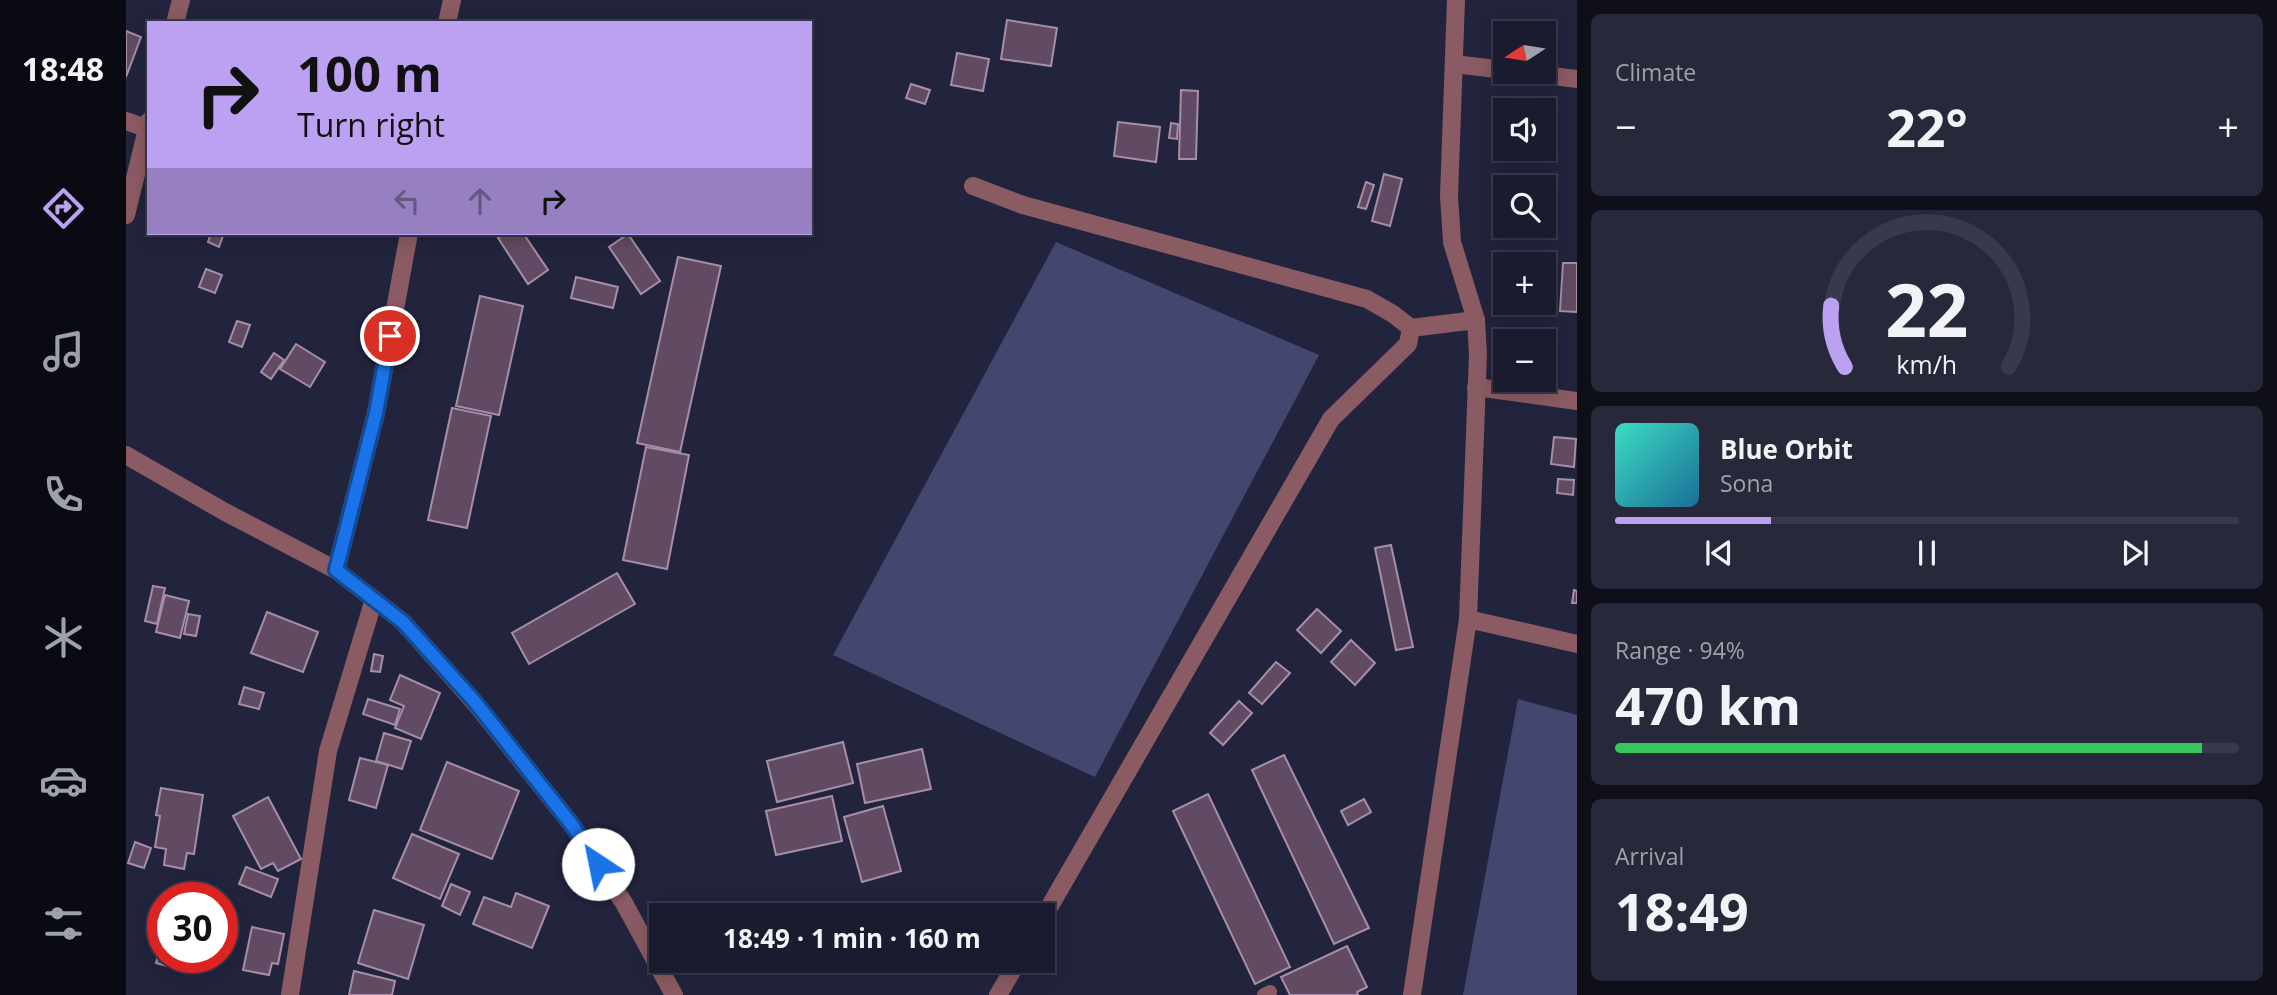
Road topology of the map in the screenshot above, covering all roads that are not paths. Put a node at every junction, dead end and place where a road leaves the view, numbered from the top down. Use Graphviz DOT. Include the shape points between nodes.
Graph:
graph roads {
  1 [pos="181,0"];
  2 [pos="452,0"];
  3 [pos="1456,0"];
  4 [pos="176,21"];
  5 [pos="447,21"];
  6 [pos="1454,64"];
  7 [pos="1493,69"];
  8 [pos="1556,76"];
  9 [pos="1577,79"];
  10 [pos="126,121"];
  11 [pos="147,126"];
  12 [pos="147,130"];
  13 [pos="973,186"];
  14 [pos="126,215"];
  15 [pos="409,235"];
  16 [pos="1476,320"];
  17 [pos="1411,328"];
  18 [pos="1476,387"];
  19 [pos="1577,401"];
  20 [pos="126,455"];
  21 [pos="336,570"];
  22 [pos="374,599"];
  23 [pos="1468,619"];
  24 [pos="1577,644"];
  25 [pos="1052,903"];
  26 [pos="1011,973"];
  27 [pos="290,995"];
  28 [pos="674,995"];
  29 [pos="998,995"];
  30 [pos="1412,995"];
  1 -- 4 [label="street"];
  2 -- 5 [label="street"];
  3 -- 6 [label="street"];
  6 -- 7 [label="street"];
  6 -- 16 [label="street" via="1449,196 1452,242"];
  8 -- 9 [label="street"];
  10 -- 11 [label="street"];
  12 -- 14 [label="street"];
  13 -- 17 [label="street" via="1023,205 1367,299"];
  15 -- 21 [label="street" via="376,413"];
  16 -- 17 [label="street"];
  16 -- 18 [label="street"];
  17 -- 25 [label="street" via="1408,344 1331,419"];
  18 -- 19 [label="street"];
  18 -- 23 [label="street"];
  20 -- 21 [label="street"];
  21 -- 22 [label="street"];
  22 -- 27 [label="street" via="328,751"];
  22 -- 28 [label="street" via="403,622 475,702 572,825 624,903"];
  23 -- 24 [label="street"];
  23 -- 30 [label="street"];
  26 -- 29 [label="street"];
}
